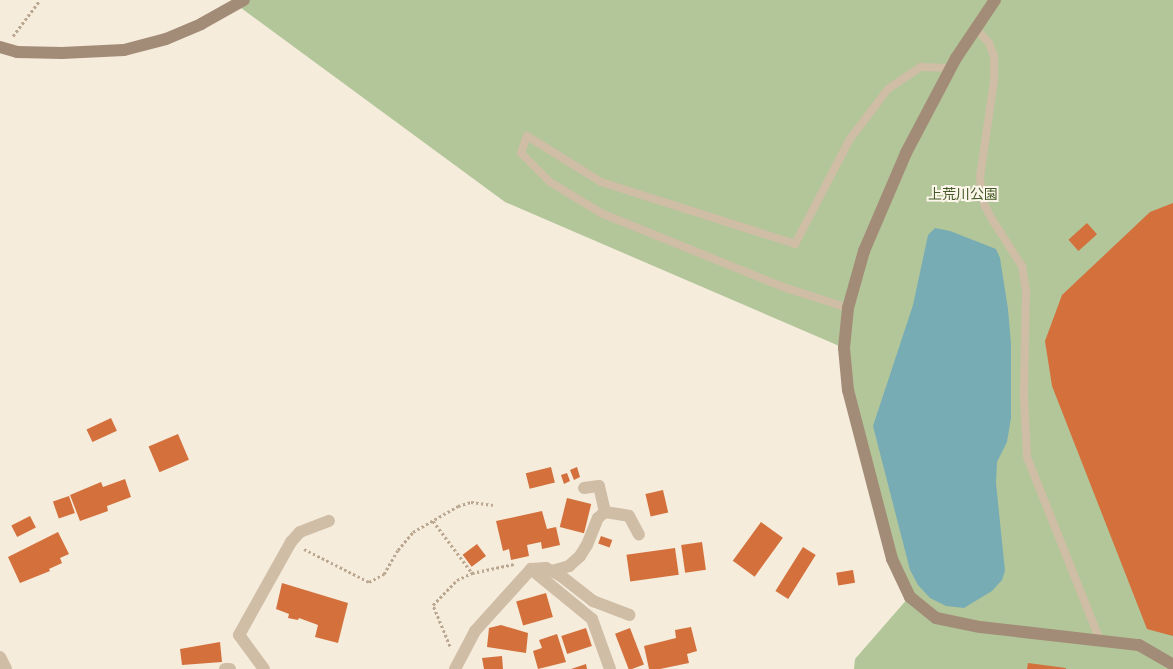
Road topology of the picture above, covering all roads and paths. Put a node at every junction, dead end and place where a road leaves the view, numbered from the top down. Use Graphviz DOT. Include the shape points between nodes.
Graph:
graph roads {
  1 [pos="40,0"];
  2 [pos="244,0"];
  3 [pos="995,0"];
  4 [pos="976,29"];
  5 [pos="12,38"];
  6 [pos="0,47"];
  7 [pos="950,68"];
  8 [pos="848,308"];
  9 [pos="584,488"];
  10 [pos="493,505"];
  11 [pos="605,512"];
  12 [pos="329,521"];
  13 [pos="432,522"];
  14 [pos="639,535"];
  15 [pos="292,542"];
  16 [pos="532,568"];
  17 [pos="552,571"];
  18 [pos="472,573"];
  19 [pos="629,616"];
  20 [pos="1100,640"];
  21 [pos="451,653"];
  22 [pos="0,657"];
  23 [pos="1173,665"];
  24 [pos="0,669"];
  25 [pos="6,669"];
  26 [pos="225,669"];
  27 [pos="230,669"];
  28 [pos="264,669"];
  29 [pos="455,669"];
  30 [pos="610,669"];
  1 -- 5 [label="path"];
  2 -- 6 [label="street" via="166,39 124,50 17,52"];
  3 -- 4 [label="street"];
  4 -- 7 [label="street"];
  4 -- 20 [label="lane" via="989,43 994,56 981,189 985,206 1022,266 1026,290 1024,397 1027,457"];
  7 -- 8 [label="street" via="906,153 864,251"];
  7 -- 8 [label="lane" via="921,67 888,89 850,139 795,244 601,182 527,136 520,153 550,182 601,213 783,287"];
  8 -- 20 [label="street" via="844,348 848,390 892,559 910,597 936,618 980,627"];
  9 -- 11 [label="street" via="599,486"];
  10 -- 13 [label="path" via="472,502 458,506"];
  11 -- 14 [label="street" via="629,516"];
  11 -- 17 [label="street" via="598,518 580,556 569,566"];
  12 -- 15 [label="street" via="300,532"];
  13 -- 15 [label="path" via="412,532 384,574 369,582"];
  13 -- 18 [label="path"];
  15 -- 28 [label="street" via="239,635"];
  16 -- 17 [label="street"];
  16 -- 18 [label="path" via="512,564"];
  16 -- 29 [label="street" via="475,631"];
  16 -- 30 [label="street" via="592,619"];
  17 -- 19 [label="street" via="593,601"];
  18 -- 21 [label="path" via="457,580 433,605"];
  20 -- 23 [label="street" via="1139,645"];
  22 -- 25 [label="street"];
  24 -- 25 [label="street"];
  26 -- 27 [label="street"];
}
